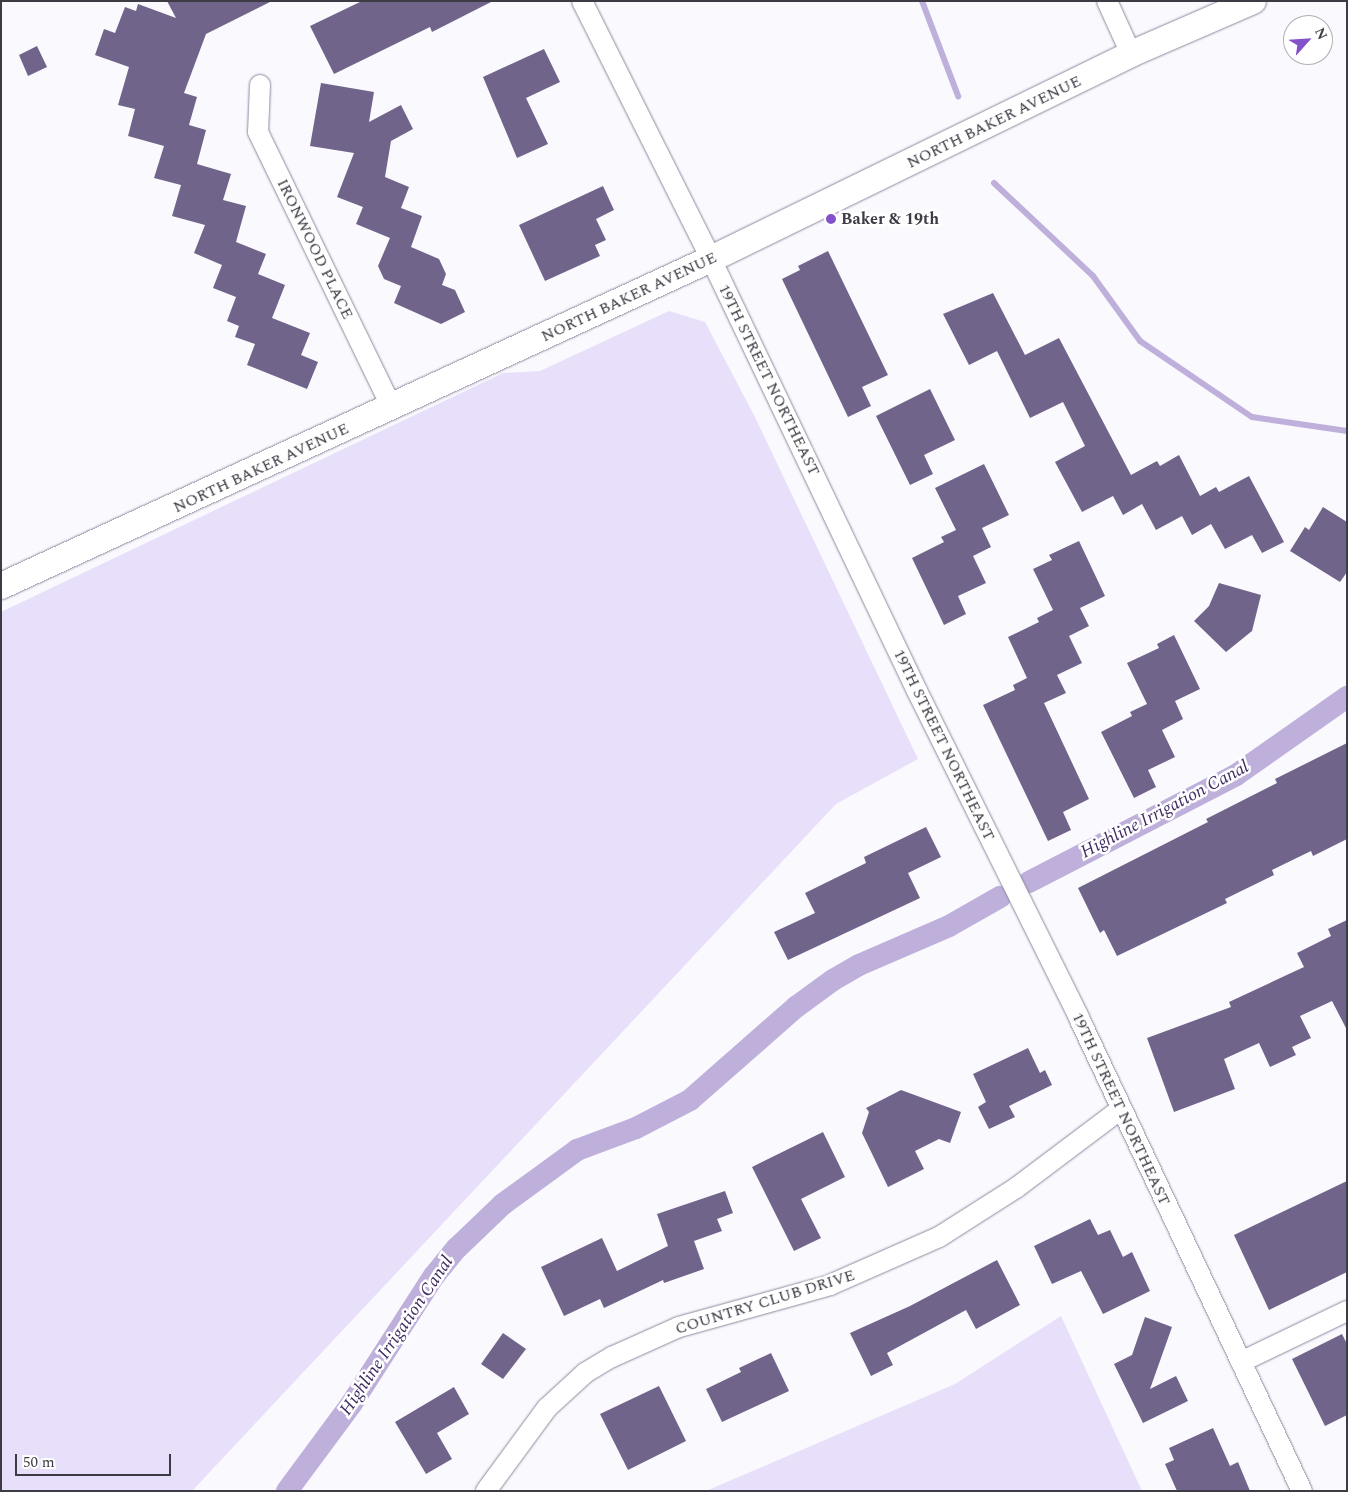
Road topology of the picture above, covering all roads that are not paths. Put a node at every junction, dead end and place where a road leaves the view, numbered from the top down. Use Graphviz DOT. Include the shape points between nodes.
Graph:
graph roads {
  1 [pos="582,1"];
  2 [pos="1108,1"];
  3 [pos="1253,1"];
  4 [pos="1131,54"];
  5 [pos="260,85"];
  6 [pos="711,259"];
  7 [pos="392,408"];
  8 [pos="1,586"];
  9 [pos="1121,1109"];
  10 [pos="1347,1311"];
  11 [pos="1241,1362"];
  12 [pos="486,1491"];
  13 [pos="1302,1491"];
  1 -- 6 [label="street, 19TH STREET NORTHEAST"];
  2 -- 4 [label="street"];
  3 -- 4 [label="main road, NORTH BAKER AVENUE"];
  4 -- 6 [label="main road, NORTH BAKER AVENUE"];
  5 -- 7 [label="street, IRONWOOD PLACE" via="258,132"];
  6 -- 7 [label="main road, NORTH BAKER AVENUE"];
  6 -- 9 [label="street, 19TH STREET NORTHEAST"];
  7 -- 8 [label="main road, NORTH BAKER AVENUE"];
  9 -- 11 [label="street, 19TH STREET NORTHEAST"];
  9 -- 12 [label="street, COUNTRY CLUB DRIVE" via="1016,1188 939,1237 830,1286 679,1327 612,1357 585,1373 547,1408"];
  10 -- 11 [label="street"];
  11 -- 13 [label="street, 19TH STREET NORTHEAST"];
}
